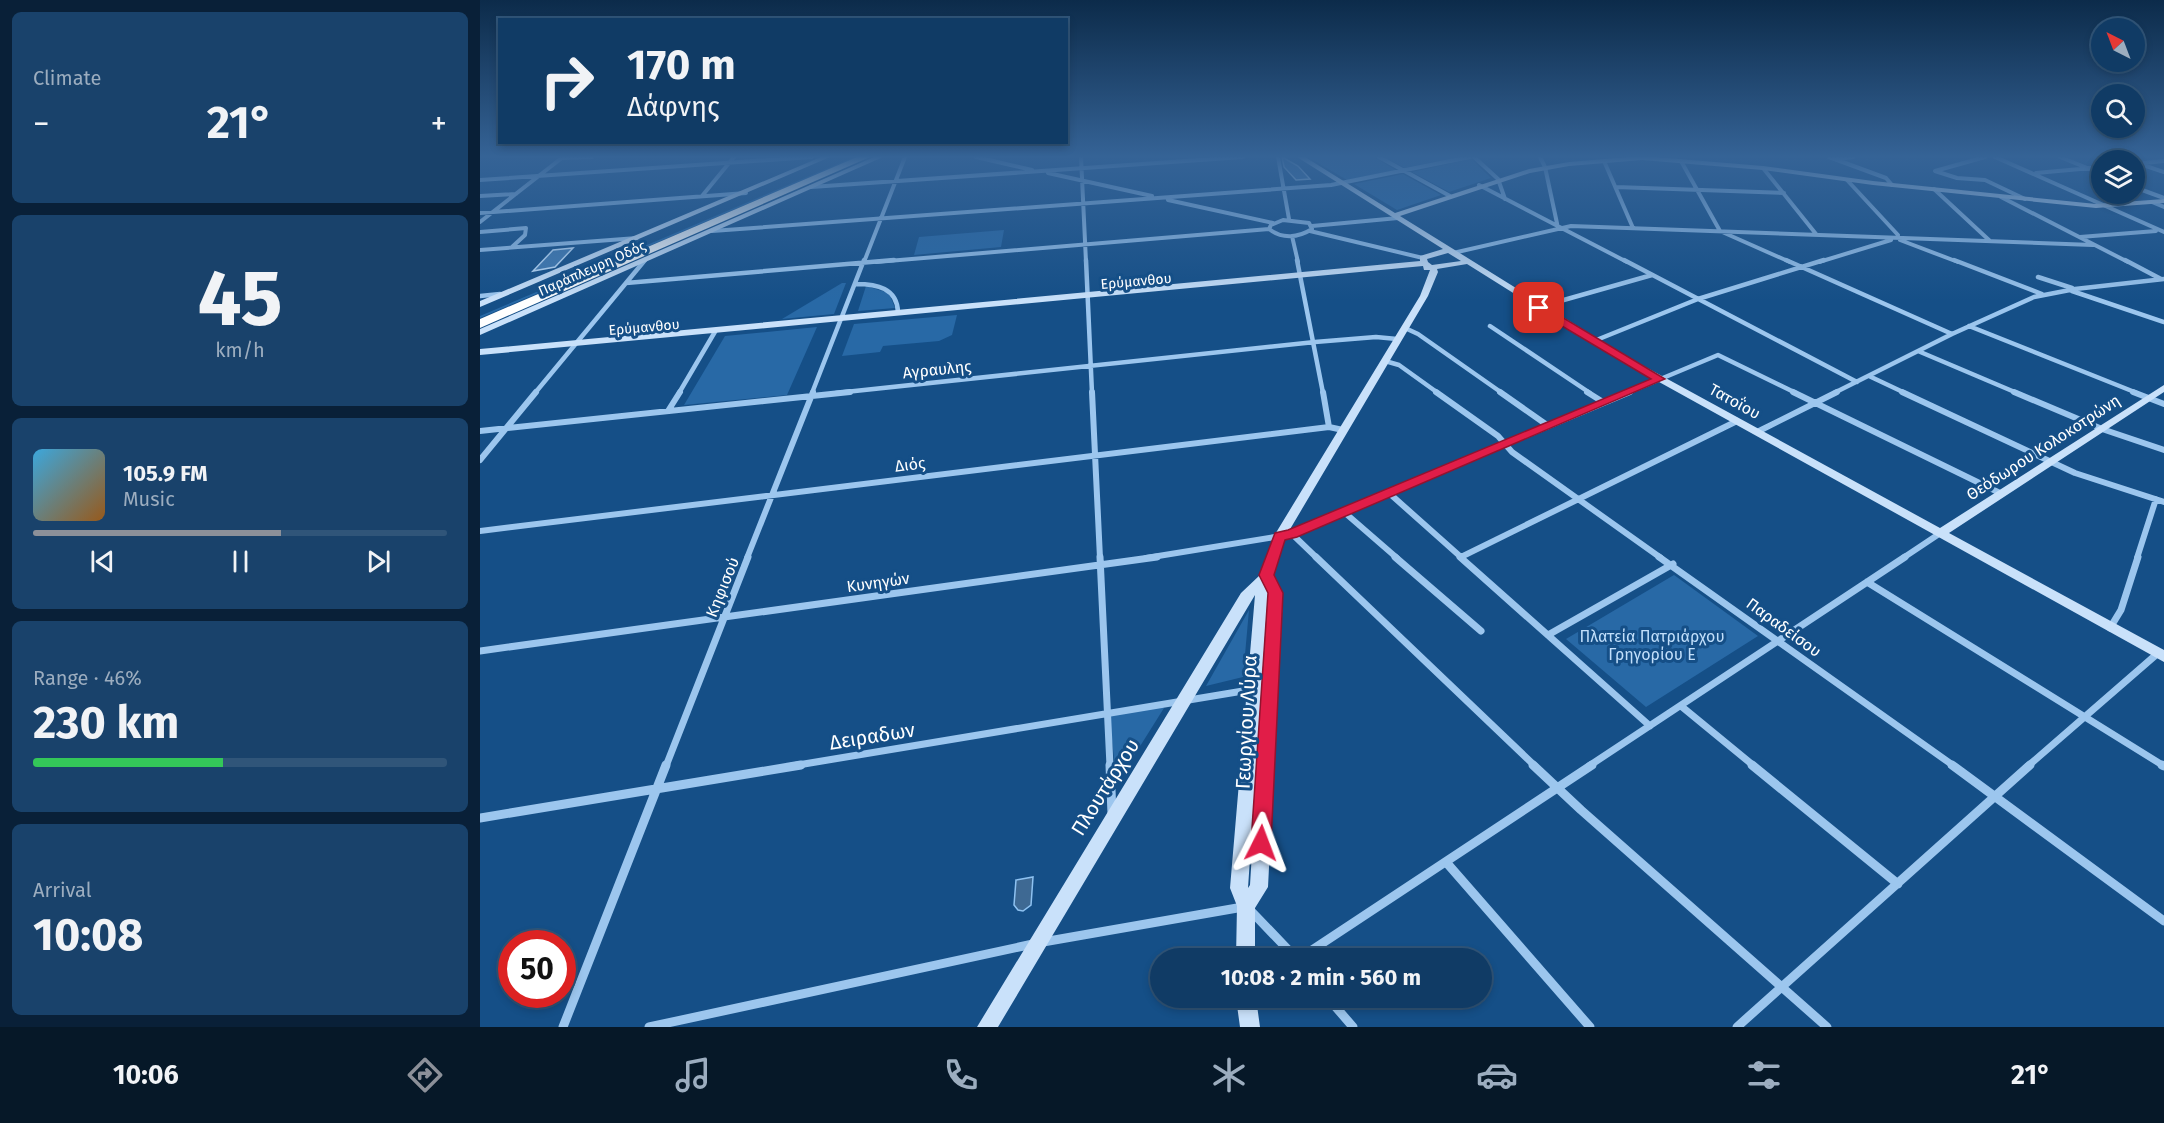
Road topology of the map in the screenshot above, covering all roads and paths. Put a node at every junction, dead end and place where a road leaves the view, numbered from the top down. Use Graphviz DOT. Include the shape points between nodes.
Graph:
graph roads {
  1 [pos="1083,204"];
  2 [pos="501,205"];
  3 [pos="585,205"];
  4 [pos="717,205"];
  5 [pos="734,205"];
  6 [pos="755,205"];
  7 [pos="771,205"];
  8 [pos="886,205"];
  9 [pos="1071,205"];
  10 [pos="1191,205"];
  11 [pos="1286,205"];
  12 [pos="1375,205"];
  13 [pos="1427,205"];
  14 [pos="1516,205"];
  15 [pos="1553,205"];
  16 [pos="1623,205"];
  17 [pos="1705,205"];
  18 [pos="1793,205"];
  19 [pos="1870,205"];
  20 [pos="1951,205"];
  21 [pos="2018,205"];
  22 [pos="2094,205"];
  23 [pos="2119,205"];
  24 [pos="2107,206"];
  25 [pos="492,212"];
  26 [pos="480,213"];
  27 [pos="1395,217"];
  28 [pos="881,219"];
  29 [pos="1289,219"];
  30 [pos="480,222"];
  31 [pos="1273,223"];
  32 [pos="1312,226"];
  33 [pos="1558,228"];
  34 [pos="1633,228"];
  35 [pos="1269,229"];
  36 [pos="712,231"];
  37 [pos="1310,231"];
  38 [pos="1720,231"];
  39 [pos="2162,231"];
  40 [pos="480,232"];
  41 [pos="1816,234"];
  42 [pos="1292,236"];
  43 [pos="640,237"];
  44 [pos="2079,237"];
  45 [pos="1897,238"];
  46 [pos="1990,241"];
  47 [pos="1085,244"];
  48 [pos="2093,245"];
  49 [pos="511,248"];
  50 [pos="480,250"];
  51 [pos="1451,252"];
  52 [pos="645,260"];
  53 [pos="1426,262"];
  54 [pos="1467,262"];
  55 [pos="864,263"];
  56 [pos="1447,267"];
  57 [pos="1803,267"];
  58 [pos="1652,275"];
  59 [pos="1300,277"];
  60 [pos="2038,277"];
  61 [pos="2163,280"];
  62 [pos="626,283"];
  63 [pos="856,284"];
  64 [pos="2072,290"];
  65 [pos="503,294"];
  66 [pos="2042,294"];
  67 [pos="480,296"];
  68 [pos="1425,296"];
  69 [pos="1088,297"];
  70 [pos="1698,299"];
  71 [pos="480,303"];
  72 [pos="1539,308"];
  73 [pos="480,312"];
  74 [pos="898,312"];
  75 [pos="841,319"];
  76 [pos="2164,322"];
  77 [pos="480,324"];
  78 [pos="1490,326"];
  79 [pos="1969,326"];
  80 [pos="1405,328"];
  81 [pos="716,330"];
  82 [pos="480,332"];
  83 [pos="1952,334"];
  84 [pos="1397,339"];
  85 [pos="1594,341"];
  86 [pos="1316,342"];
  87 [pos="574,344"];
  88 [pos="1918,351"];
  89 [pos="480,352"];
  90 [pos="1385,360"];
  91 [pos="1091,365"];
  92 [pos="1869,376"];
  93 [pos="1660,379"];
  94 [pos="1857,382"];
  95 [pos="2164,388"];
  96 [pos="812,396"];
  97 [pos="2148,399"];
  98 [pos="1603,402"];
  99 [pos="1816,402"];
  100 [pos="2164,404"];
  101 [pos="668,411"];
  102 [pos="1737,422"];
  103 [pos="1547,425"];
  104 [pos="1329,427"];
  105 [pos="506,428"];
  106 [pos="2102,429"];
  107 [pos="1343,430"];
  108 [pos="480,431"];
  109 [pos="1757,432"];
  110 [pos="1504,444"];
  111 [pos="2164,450"];
  112 [pos="1095,455"];
  113 [pos="480,460"];
  114 [pos="2051,462"];
  115 [pos="1389,493"];
  116 [pos="2002,494"];
  117 [pos="772,495"];
  118 [pos="1579,499"];
  119 [pos="2156,499"];
  120 [pos="2164,502"];
  121 [pos="1344,512"];
  122 [pos="480,531"];
  123 [pos="1292,534"];
  124 [pos="1939,534"];
  125 [pos="1280,537"];
  126 [pos="1461,557"];
  127 [pos="1100,564"];
  128 [pos="1673,564"];
  129 [pos="1266,575"];
  130 [pos="1867,582"];
  131 [pos="724,617"];
  132 [pos="2110,628"];
  133 [pos="1481,632"];
  134 [pos="1548,635"];
  135 [pos="1779,640"];
  136 [pos="480,651"];
  137 [pos="2160,656"];
  138 [pos="1262,688"];
  139 [pos="1184,700"];
  140 [pos="1681,706"];
  141 [pos="1107,713"];
  142 [pos="2085,716"];
  143 [pos="1650,726"];
  144 [pos="2164,766"];
  145 [pos="657,788"];
  146 [pos="1557,788"];
  147 [pos="1995,795"];
  148 [pos="1112,817"];
  149 [pos="480,818"];
  150 [pos="1446,862"];
  151 [pos="1898,884"];
  152 [pos="1246,906"];
  153 [pos="2164,921"];
  154 [pos="1036,943"];
  155 [pos="1246,948"];
  156 [pos="1286,948"];
  157 [pos="1315,948"];
  158 [pos="1782,986"];
  159 [pos="1247,1008"];
  160 [pos="1337,1008"];
  161 [pos="563,1027"];
  162 [pos="649,1027"];
  163 [pos="987,1027"];
  164 [pos="1250,1027"];
  165 [pos="1353,1027"];
  166 [pos="1590,1027"];
  167 [pos="1737,1027"];
  168 [pos="1827,1027"];
  1 -- 47 [label="street"];
  2 -- 25 [label="street"];
  3 -- 25 [label="street"];
  4 -- 43 [label="main road"];
  5 -- 73 [label="highway"];
  6 -- 77 [label="highway"];
  7 -- 36 [label="main road, Παράπλευρη Οδός"];
  8 -- 28 [label="street, Κηφισού"];
  9 -- 28 [label="street"];
  10 -- 31 [label="street"];
  11 -- 29 [label="street"];
  12 -- 27 [label="main road, Τατοΐου"];
  13 -- 27 [label="main road"];
  14 -- 33 [label="street"];
  15 -- 33 [label="street"];
  16 -- 34 [label="street"];
  17 -- 38 [label="street"];
  18 -- 41 [label="street"];
  19 -- 45 [label="street"];
  20 -- 46 [label="street"];
  21 -- 44 [label="street"];
  22 -- 24 [label="main road"];
  23 -- 24 [label="main road"];
  24 -- 39 [label="street"];
  25 -- 26 [label="street"];
  25 -- 30 [label="street"];
  27 -- 32 [label="street"];
  27 -- 51 [label="main road, Τατοΐου"];
  28 -- 36 [label="street"];
  28 -- 55 [label="street, Κηφισού"];
  29 -- 31 [label="street"];
  29 -- 32 [label="street"];
  31 -- 35 [label="street"];
  32 -- 37 [label="street"];
  33 -- 34 [label="street"];
  33 -- 51 [label="street"];
  33 -- 58 [label="street"];
  34 -- 38 [label="street"];
  35 -- 42 [label="street" via="1277,235"];
  35 -- 47 [label="street"];
  36 -- 52 [label="main road, Παράπλευρη Οδός"];
  37 -- 42 [label="street"];
  37 -- 53 [label="street"];
  38 -- 41 [label="street"];
  38 -- 57 [label="street"];
  39 -- 44 [label="street"];
  40 -- 49 [label="street" via="526,228 525,235"];
  41 -- 45 [label="street"];
  42 -- 59 [label="street"];
  43 -- 49 [label="street"];
  43 -- 65 [label="main road"];
  44 -- 48 [label="street"];
  45 -- 46 [label="street"];
  45 -- 57 [label="street"];
  45 -- 66 [label="street"];
  46 -- 48 [label="street"];
  47 -- 55 [label="street"];
  47 -- 69 [label="street"];
  48 -- 61 [label="street"];
  49 -- 50 [label="street"];
  51 -- 53 [label="main road"];
  51 -- 54 [label="main road, Τατοΐου"];
  52 -- 62 [label="street"];
  52 -- 82 [label="main road, Παράπλευρη Οδός"];
  53 -- 56 [label="main road, Ερύμανθου"];
  53 -- 59 [label="main road, Ερύμανθου"];
  53 -- 68 [label="main road" via="1434,272"];
  54 -- 56 [label="main road, Ερύμανθου"];
  54 -- 72 [label="main road, Τατοΐου"];
  55 -- 62 [label="street"];
  55 -- 63 [label="street, Κηφισού"];
  56 -- 68 [label="main road"];
  57 -- 70 [label="street"];
  57 -- 83 [label="street"];
  58 -- 70 [label="street"];
  58 -- 72 [label="street"];
  59 -- 69 [label="main road, Ερύμανθου"];
  59 -- 86 [label="street"];
  60 -- 64 [label="street"];
  61 -- 64 [label="street"];
  62 -- 87 [label="street"];
  63 -- 74 [label="street" via="890,290 898,300"];
  63 -- 75 [label="street, Κηφισού"];
  64 -- 66 [label="street"];
  64 -- 76 [label="street"];
  65 -- 67 [label="street"];
  65 -- 71 [label="main road"];
  66 -- 79 [label="street"];
  68 -- 80 [label="main road"];
  69 -- 74 [label="main road, Ερύμανθου"];
  69 -- 75 [label="main road, Ερύμανθου" via="854,321"];
  69 -- 91 [label="street"];
  70 -- 85 [label="street"];
  70 -- 94 [label="street"];
  72 -- 85 [label="main road, Τατοΐου"];
  74 -- 75 [label="main road, Ερύμανθου"];
  75 -- 81 [label="main road, Ερύμανθου"];
  75 -- 96 [label="street, Κηφισού"];
  78 -- 98 [label="street"];
  79 -- 83 [label="street"];
  79 -- 97 [label="street"];
  80 -- 84 [label="main road"];
  80 -- 103 [label="street"];
  81 -- 87 [label="main road, Ερύμανθου" via="595,345"];
  81 -- 101 [label="street"];
  83 -- 88 [label="street"];
  84 -- 86 [label="street, Αγραυλης"];
  84 -- 90 [label="main road"];
  85 -- 93 [label="main road, Τατοΐου"];
  86 -- 91 [label="street, Αγραυλης"];
  86 -- 104 [label="street"];
  87 -- 89 [label="main road, Ερύμανθου"];
  87 -- 105 [label="street"];
  88 -- 92 [label="street"];
  88 -- 106 [label="street"];
  90 -- 107 [label="main road"];
  90 -- 110 [label="street, Παραδείσου" via="1399,365"];
  91 -- 96 [label="street, Αγραυλης"];
  91 -- 112 [label="street"];
  92 -- 94 [label="street"];
  92 -- 114 [label="street"];
  93 -- 98 [label="street, Κυνηγών"];
  93 -- 99 [label="street, Κυνηγών" via="1718,355"];
  93 -- 102 [label="main road, Τατοΐου"];
  94 -- 99 [label="street"];
  95 -- 97 [label="main road, Θεόδωρου Κολοκοτρώνη"];
  96 -- 101 [label="street, Αγραυλης"];
  96 -- 117 [label="street, Κηφισού"];
  97 -- 100 [label="street"];
  97 -- 106 [label="main road, Θεόδωρου Κολοκοτρώνη"];
  98 -- 103 [label="street, Κυνηγών"];
  99 -- 109 [label="street"];
  99 -- 116 [label="street"];
  101 -- 105 [label="street, Αγραυλης"];
  102 -- 109 [label="main road, Τατοΐου"];
  102 -- 118 [label="street"];
  103 -- 110 [label="street, Κυνηγών"];
  104 -- 107 [label="street, Διός"];
  104 -- 112 [label="street, Διός"];
  105 -- 108 [label="street, Αγραυλης"];
  105 -- 113 [label="street"];
  106 -- 111 [label="street"];
  106 -- 114 [label="main road, Θεόδωρου Κολοκοτρώνη"];
  107 -- 125 [label="main road"];
  109 -- 124 [label="main road, Τατοΐου"];
  110 -- 115 [label="street, Κυνηγών"];
  110 -- 118 [label="street, Παραδείσου"];
  112 -- 117 [label="street, Διός"];
  112 -- 127 [label="street"];
  114 -- 116 [label="main road, Θεόδωρου Κολοκοτρώνη"];
  114 -- 119 [label="street"];
  115 -- 121 [label="street, Κυνηγών"];
  115 -- 126 [label="street"];
  116 -- 124 [label="main road, Θεόδωρου Κολοκοτρώνη"];
  117 -- 122 [label="street, Διός"];
  117 -- 131 [label="street, Κηφισού"];
  118 -- 126 [label="street"];
  118 -- 128 [label="street, Παραδείσου"];
  119 -- 120 [label="street"];
  119 -- 132 [label="street" via="2121,610"];
  121 -- 123 [label="street, Κυνηγών"];
  121 -- 133 [label="street"];
  123 -- 125 [label="street, Κυνηγών"];
  123 -- 146 [label="street"];
  124 -- 130 [label="street"];
  124 -- 132 [label="main road, Τατοΐου"];
  125 -- 127 [label="street, Κυνηγών"];
  125 -- 129 [label="main road"];
  126 -- 134 [label="street"];
  127 -- 131 [label="street, Κυνηγών"];
  127 -- 141 [label="street"];
  128 -- 134 [label="street"];
  128 -- 135 [label="street, Παραδείσου"];
  129 -- 138 [label="main road, Γεωργίου Λύρα" via="1276,593"];
  129 -- 139 [label="main road, Πλουτάρχου" via="1246,596"];
  130 -- 135 [label="street"];
  130 -- 142 [label="street"];
  131 -- 136 [label="street, Κυνηγών"];
  131 -- 145 [label="street, Κηφισού"];
  132 -- 137 [label="main road, Τατοΐου"];
  134 -- 143 [label="street"];
  135 -- 140 [label="street"];
  135 -- 147 [label="street, Παραδείσου"];
  137 -- 142 [label="street"];
  138 -- 139 [label="street, Δειραδων"];
  138 -- 152 [label="main road, Γεωργίου Λύρα" via="1258,887"];
  139 -- 141 [label="street, Δειραδων"];
  139 -- 148 [label="main road, Πλουτάρχου"];
  140 -- 143 [label="street"];
  140 -- 151 [label="street"];
  141 -- 145 [label="street, Δειραδων"];
  141 -- 148 [label="street"];
  142 -- 144 [label="street"];
  142 -- 147 [label="street"];
  143 -- 146 [label="street"];
  145 -- 149 [label="street, Δειραδων"];
  145 -- 161 [label="street, Κηφισού"];
  146 -- 150 [label="street"];
  146 -- 158 [label="street"];
  147 -- 151 [label="street"];
  147 -- 153 [label="street, Παραδείσου"];
  148 -- 154 [label="main road, Πλουτάρχου"];
  150 -- 157 [label="street"];
  150 -- 166 [label="street"];
  151 -- 158 [label="street"];
  152 -- 154 [label="street"];
  152 -- 155 [label="main road, Γεωργίου Λύρα"];
  152 -- 156 [label="street"];
  154 -- 162 [label="street"];
  154 -- 163 [label="main road, Πλουτάρχου"];
  158 -- 167 [label="street"];
  158 -- 168 [label="street"];
  159 -- 164 [label="main road"];
  160 -- 165 [label="street"];
}
